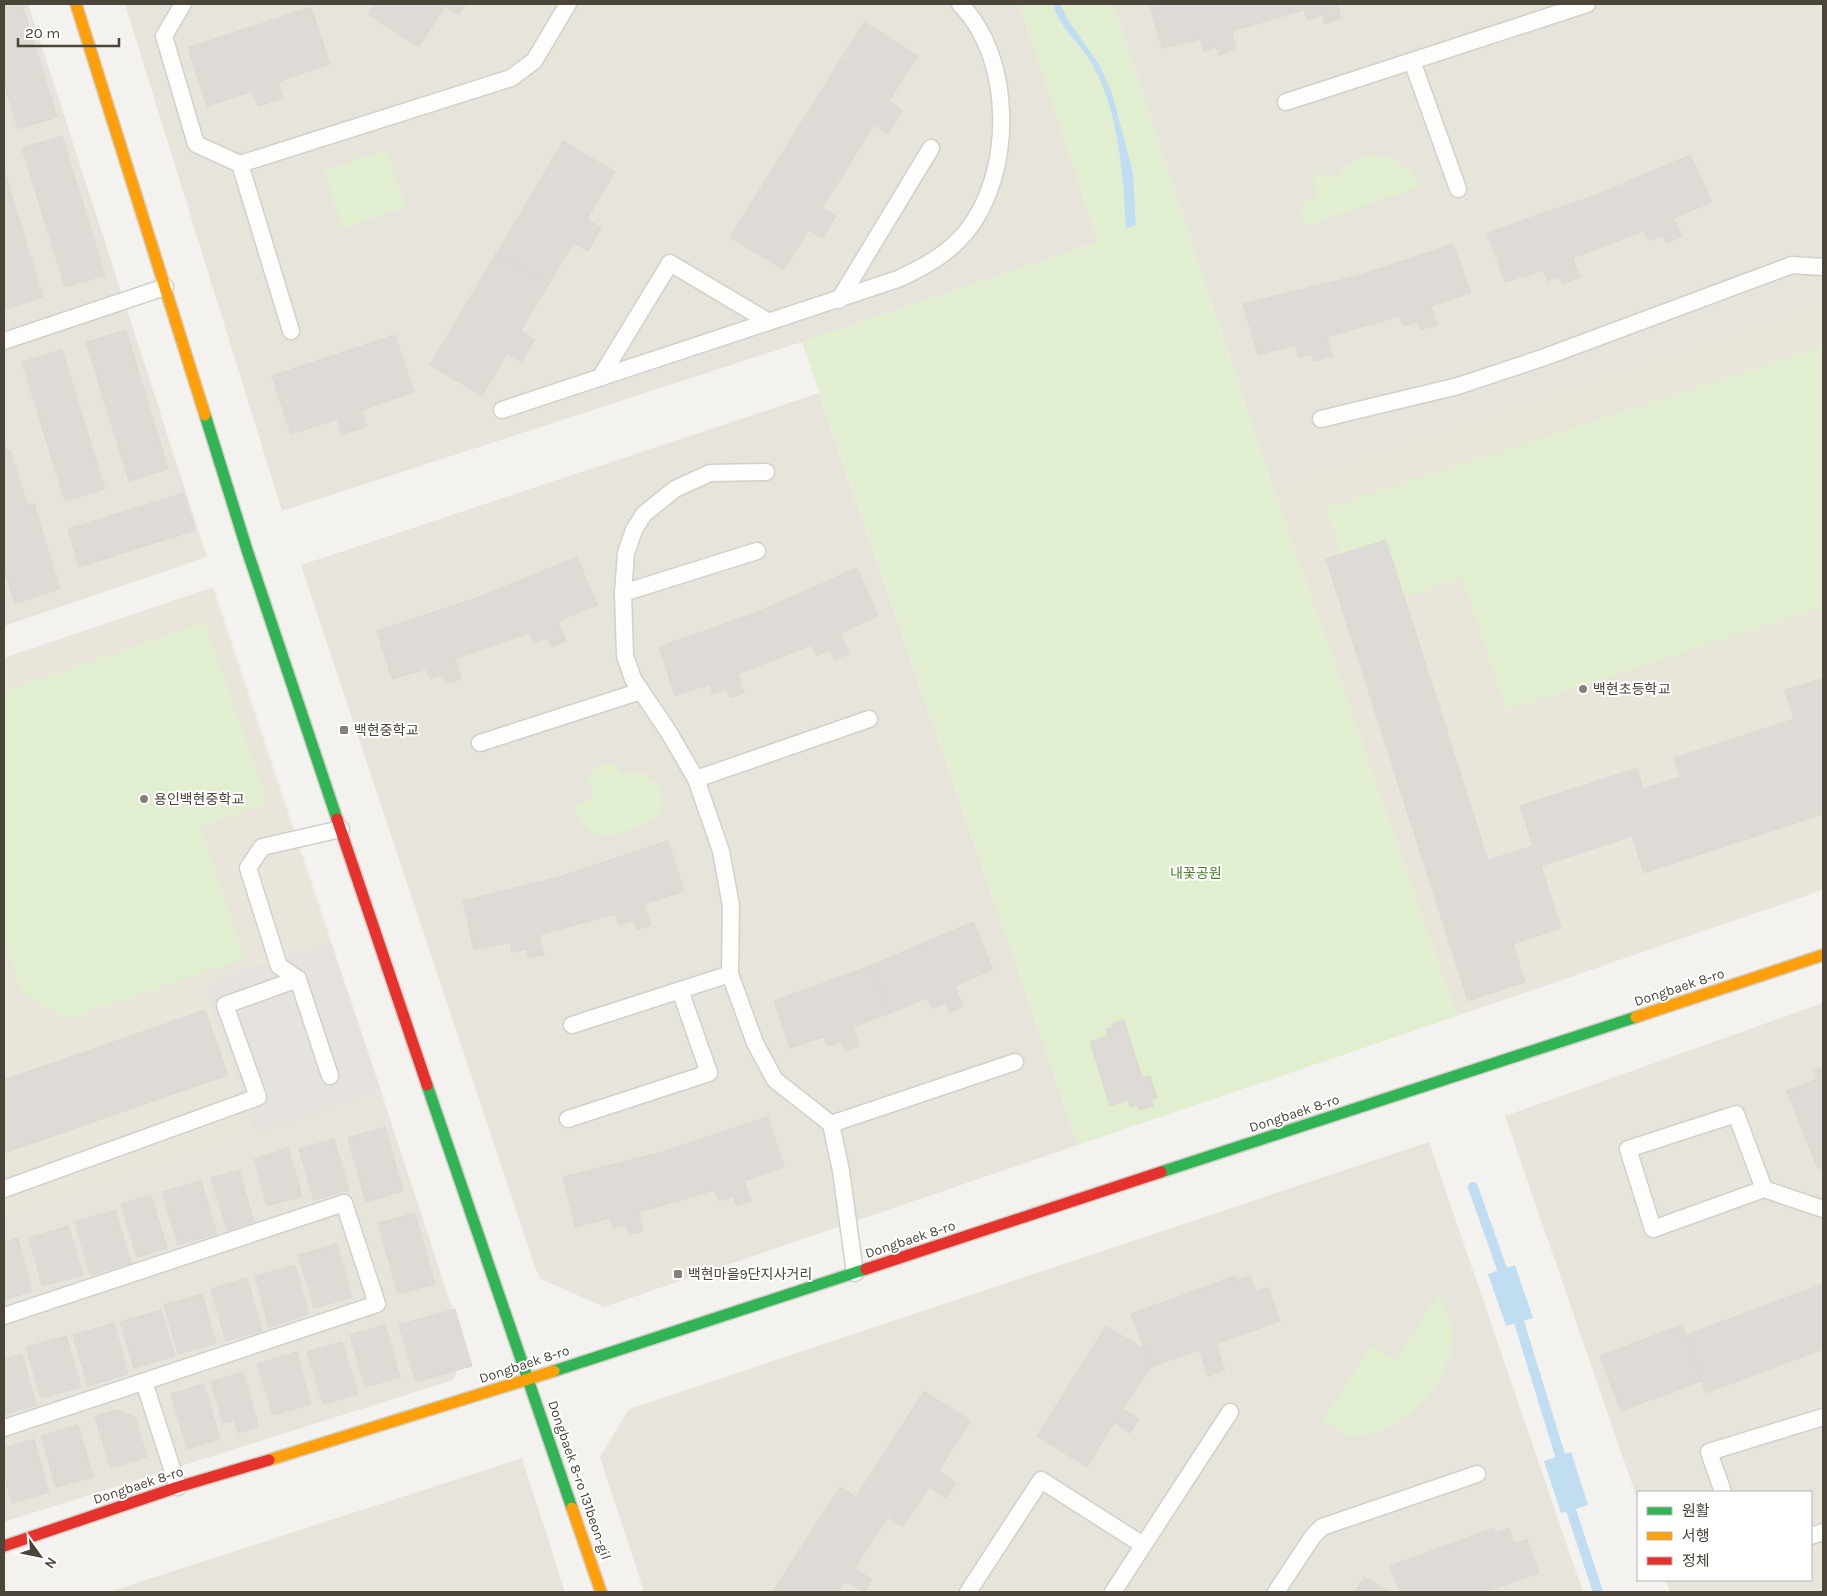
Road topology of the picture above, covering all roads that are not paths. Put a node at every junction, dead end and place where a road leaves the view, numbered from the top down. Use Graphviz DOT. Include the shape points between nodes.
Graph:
graph roads {
  1 [pos="76,4"];
  2 [pos="183,4"];
  3 [pos="568,4"];
  4 [pos="960,4"];
  5 [pos="1587,4"];
  6 [pos="1412,61"];
  7 [pos="1286,102"];
  8 [pos="931,148"];
  9 [pos="240,164"];
  10 [pos="1458,189"];
  11 [pos="1823,266"];
  12 [pos="164,287"];
  13 [pos="839,300"];
  14 [pos="769,322"];
  15 [pos="292,331"];
  16 [pos="4,341"];
  17 [pos="600,378"];
  18 [pos="502,410"];
  19 [pos="1321,420"];
  20 [pos="766,472"];
  21 [pos="757,551"];
  22 [pos="623,593"];
  23 [pos="641,691"];
  24 [pos="869,719"];
  25 [pos="480,743"];
  26 [pos="696,779"];
  27 [pos="341,829"];
  28 [pos="1823,955"];
  29 [pos="730,974"];
  30 [pos="298,979"];
  31 [pos="680,990"];
  32 [pos="572,1025"];
  33 [pos="1015,1062"];
  34 [pos="330,1076"];
  35 [pos="568,1119"];
  36 [pos="831,1124"];
  37 [pos="4,1189"];
  38 [pos="1764,1189"];
  39 [pos="1823,1209"];
  40 [pos="855,1273"];
  41 [pos="4,1316"];
  42 [pos="530,1378"];
  43 [pos="144,1382"];
  44 [pos="1230,1412"];
  45 [pos="1823,1417"];
  46 [pos="4,1428"];
  47 [pos="1477,1474"];
  48 [pos="178,1487"];
  49 [pos="1723,1491"];
  50 [pos="1143,1545"];
  51 [pos="4,1546"];
  52 [pos="601,1592"];
  53 [pos="968,1592"];
  54 [pos="1113,1592"];
  55 [pos="1276,1592"];
  1 -- 12 [label="street, Dongbaek 8-ro 131beon-gil"];
  2 -- 9 [label="lane" via="164,36 196,144"];
  3 -- 9 [label="lane" via="534,60 511,78"];
  4 -- 13 [label="lane" via="988,48 1000,97 1002,125 995,177 983,207 967,231 925,267"];
  5 -- 6 [label="lane"];
  6 -- 7 [label="lane"];
  6 -- 10 [label="lane"];
  8 -- 13 [label="lane"];
  9 -- 15 [label="lane"];
  11 -- 19 [label="lane" via="1792,265 1458,386"];
  12 -- 16 [label="lane"];
  12 -- 27 [label="street, Dongbaek 8-ro 131beon-gil" via="247,550"];
  13 -- 14 [label="lane"];
  14 -- 17 [label="lane"];
  14 -- 17 [label="lane" via="670,263"];
  17 -- 18 [label="lane"];
  20 -- 22 [label="lane" via="710,473 693,479 660,500 644,514 634,530 626,553"];
  21 -- 22 [label="lane"];
  22 -- 23 [label="lane" via="625,656"];
  23 -- 25 [label="lane"];
  23 -- 26 [label="lane"];
  24 -- 26 [label="lane"];
  26 -- 29 [label="lane" via="721,851 727,881 731,906"];
  27 -- 30 [label="lane" via="262,847 248,868 279,966"];
  27 -- 42 [label="street, Dongbaek 8-ro 131beon-gil"];
  28 -- 40 [label="street, Dongbaek 8-ro"];
  29 -- 31 [label="lane"];
  29 -- 36 [label="lane" via="755,1043 772,1075 786,1091"];
  30 -- 34 [label="lane"];
  30 -- 37 [label="lane" via="225,1005 258,1097"];
  31 -- 32 [label="lane"];
  31 -- 35 [label="lane" via="709,1073"];
  33 -- 36 [label="lane"];
  36 -- 40 [label="lane"];
  38 -- 38 [label="lane" via="1736,1114 1628,1149 1653,1229"];
  38 -- 39 [label="lane"];
  40 -- 42 [label="street, Dongbaek 8-ro"];
  41 -- 43 [label="lane" via="344,1203 377,1304"];
  42 -- 48 [label="street, Dongbaek 8-ro"];
  42 -- 52 [label="street, Dongbaek 8-ro 131beon-gil"];
  43 -- 46 [label="lane"];
  43 -- 48 [label="lane"];
  44 -- 50 [label="lane"];
  45 -- 49 [label="lane" via="1709,1452"];
  47 -- 55 [label="lane" via="1322,1527"];
  48 -- 51 [label="street, Dongbaek 8-ro"];
  50 -- 53 [label="lane" via="1041,1480"];
  50 -- 54 [label="lane"];
}
